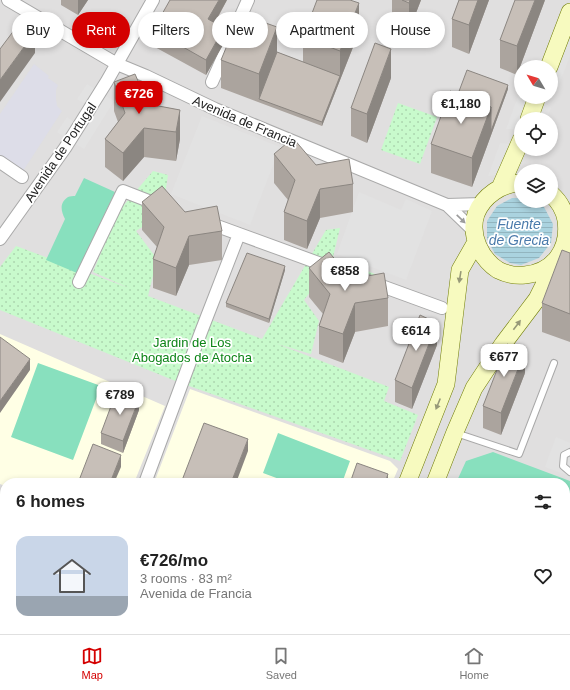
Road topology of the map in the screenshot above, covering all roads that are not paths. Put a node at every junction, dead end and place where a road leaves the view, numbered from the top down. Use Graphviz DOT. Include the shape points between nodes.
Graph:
graph roads {
  1 [pos="8,0"];
  2 [pos="153,0"];
  3 [pos="248,0"];
  4 [pos="570,12"];
  5 [pos="551,60"];
  6 [pos="117,64"];
  7 [pos="212,82"];
  8 [pos="514,156"];
  9 [pos="0,162"];
  10 [pos="22,177"];
  11 [pos="514,183"];
  12 [pos="500,188"];
  13 [pos="558,200"];
  14 [pos="482,204"];
  15 [pos="567,204"];
  16 [pos="447,205"];
  17 [pos="166,207"];
  18 [pos="195,218"];
  19 [pos="239,234"];
  20 [pos="476,237"];
  21 [pos="0,239"];
  22 [pos="567,249"];
  23 [pos="551,265"];
  24 [pos="79,282"];
  25 [pos="442,308"];
  26 [pos="554,363"];
  27 [pos="455,432"];
  28 [pos="570,452"];
  29 [pos="570,472"];
  30 [pos="147,478"];
  31 [pos="409,478"];
  32 [pos="437,478"];
  1 -- 6 [label="street, Avenida de Francia"];
  2 -- 6 [label="street, Avenida de Portugal"];
  3 -- 7 [label="street"];
  4 -- 5 [label="main road"];
  6 -- 16 [label="street, Avenida de Francia" via="215,109"];
  6 -- 21 [label="street, Avenida de Portugal" via="65,148"];
  8 -- 12 [label="main road"];
  9 -- 10 [label="street"];
  11 -- 12 [label="main road"];
  12 -- 14 [label="main road" via="490,194"];
  13 -- 15 [label="main road"];
  14 -- 16 [label="street, Avenida de Francia"];
  14 -- 20 [label="main road" via="476,214"];
  15 -- 22 [label="main road"];
  16 -- 20 [label="street, Avenida de Francia, one-way"];
  17 -- 24 [label="street" via="123,191"];
  18 -- 19 [label="street"];
  19 -- 25 [label="street"];
  19 -- 30 [label="street"];
  20 -- 23 [label="main road" via="484,258 499,270 516,276 535,274"];
  20 -- 31 [label="main road, one-way" via="460,270 446,384"];
  22 -- 23 [label="main road"];
  27 -- 23 [label="main road, one-way" via="474,388 537,299 548,279"];
  26 -- 27 [label="lane" via="519,454"];
  27 -- 32 [label="main road"];
  28 -- 29 [label="lane" via="564,455 563,466"];
}
